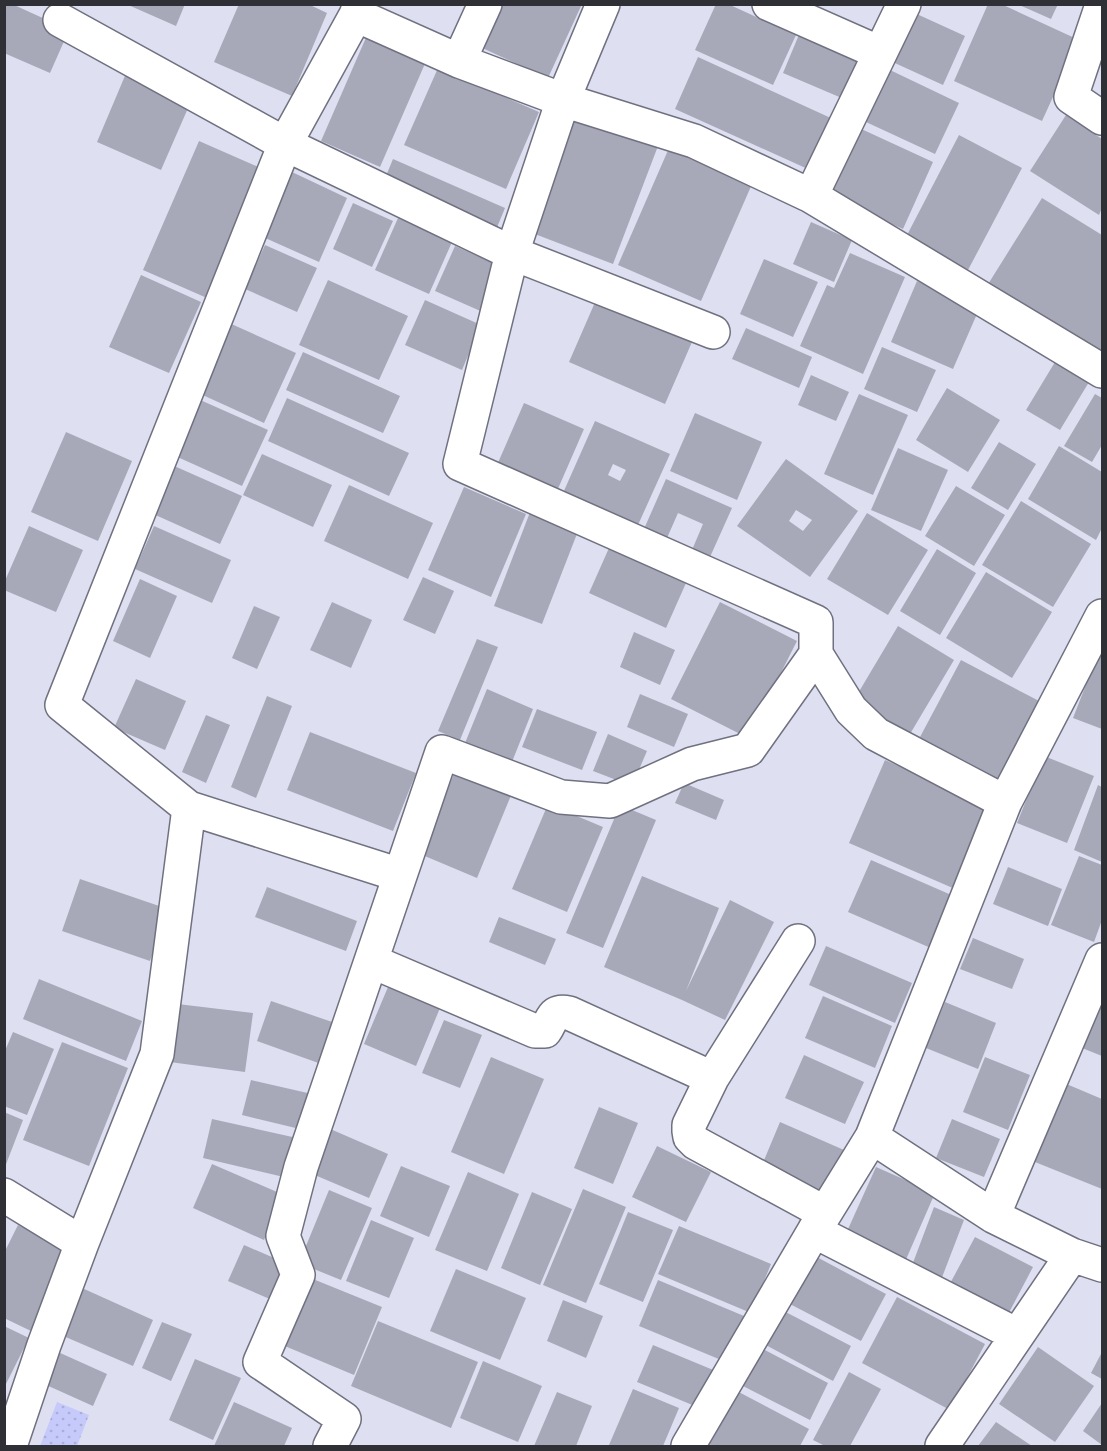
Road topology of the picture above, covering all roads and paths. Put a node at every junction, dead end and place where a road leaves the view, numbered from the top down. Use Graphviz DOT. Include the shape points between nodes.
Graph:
graph roads {
  1 [pos="485,4"];
  2 [pos="603,4"];
  3 [pos="770,4"];
  4 [pos="904,4"];
  5 [pos="1102,5"];
  6 [pos="358,10"];
  7 [pos="60,20"];
  8 [pos="880,53"];
  9 [pos="459,61"];
  10 [pos="563,100"];
  11 [pos="1102,118"];
  12 [pos="285,144"];
  13 [pos="811,196"];
  14 [pos="512,253"];
  15 [pos="713,332"];
  16 [pos="1102,370"];
  17 [pos="1102,616"];
  18 [pos="816,654"];
  19 [pos="1005,802"];
  20 [pos="189,808"];
  21 [pos="400,875"];
  22 [pos="798,941"];
  23 [pos="1102,960"];
  24 [pos="371,961"];
  25 [pos="712,1078"];
  26 [pos="872,1137"];
  27 [pos="4,1195"];
  28 [pos="993,1216"];
  29 [pos="819,1222"];
  30 [pos="82,1243"];
  31 [pos="1087,1260"];
  32 [pos="1017,1335"];
  33 [pos="10,1446"];
  34 [pos="330,1446"];
  35 [pos="688,1446"];
  36 [pos="942,1446"];
  1 -- 9 [label="street"];
  2 -- 10 [label="street"];
  3 -- 8 [label="street"];
  4 -- 8 [label="street"];
  5 -- 11 [label="street" via="1071,97"];
  6 -- 9 [label="street"];
  6 -- 12 [label="street"];
  7 -- 12 [label="street"];
  8 -- 13 [label="street"];
  9 -- 10 [label="street"];
  10 -- 13 [label="street" via="694,141"];
  10 -- 14 [label="street"];
  12 -- 14 [label="street"];
  12 -- 20 [label="street" via="62,705"];
  13 -- 16 [label="street"];
  14 -- 15 [label="street"];
  14 -- 18 [label="street" via="460,464 816,622"];
  17 -- 19 [label="street"];
  18 -- 19 [label="street" via="850,710 876,734"];
  18 -- 21 [label="street" via="748,750 692,764 610,801 561,797 442,752"];
  19 -- 26 [label="street"];
  20 -- 21 [label="street"];
  20 -- 30 [label="street" via="156,1054"];
  21 -- 24 [label="street"];
  22 -- 25 [label="street"];
  23 -- 28 [label="street"];
  24 -- 25 [label="street" via="535,1031 545,1031 556,1014 569,1013"];
  24 -- 34 [label="street" via="301,1167 283,1236 298,1275 260,1362 344,1419"];
  25 -- 29 [label="street" via="689,1125 690,1137"];
  26 -- 28 [label="street"];
  26 -- 29 [label="street"];
  27 -- 30 [label="street"];
  28 -- 31 [label="street"];
  29 -- 32 [label="street"];
  29 -- 35 [label="street"];
  30 -- 33 [label="street"];
  31 -- 32 [label="street"];
  32 -- 36 [label="street"];
}
